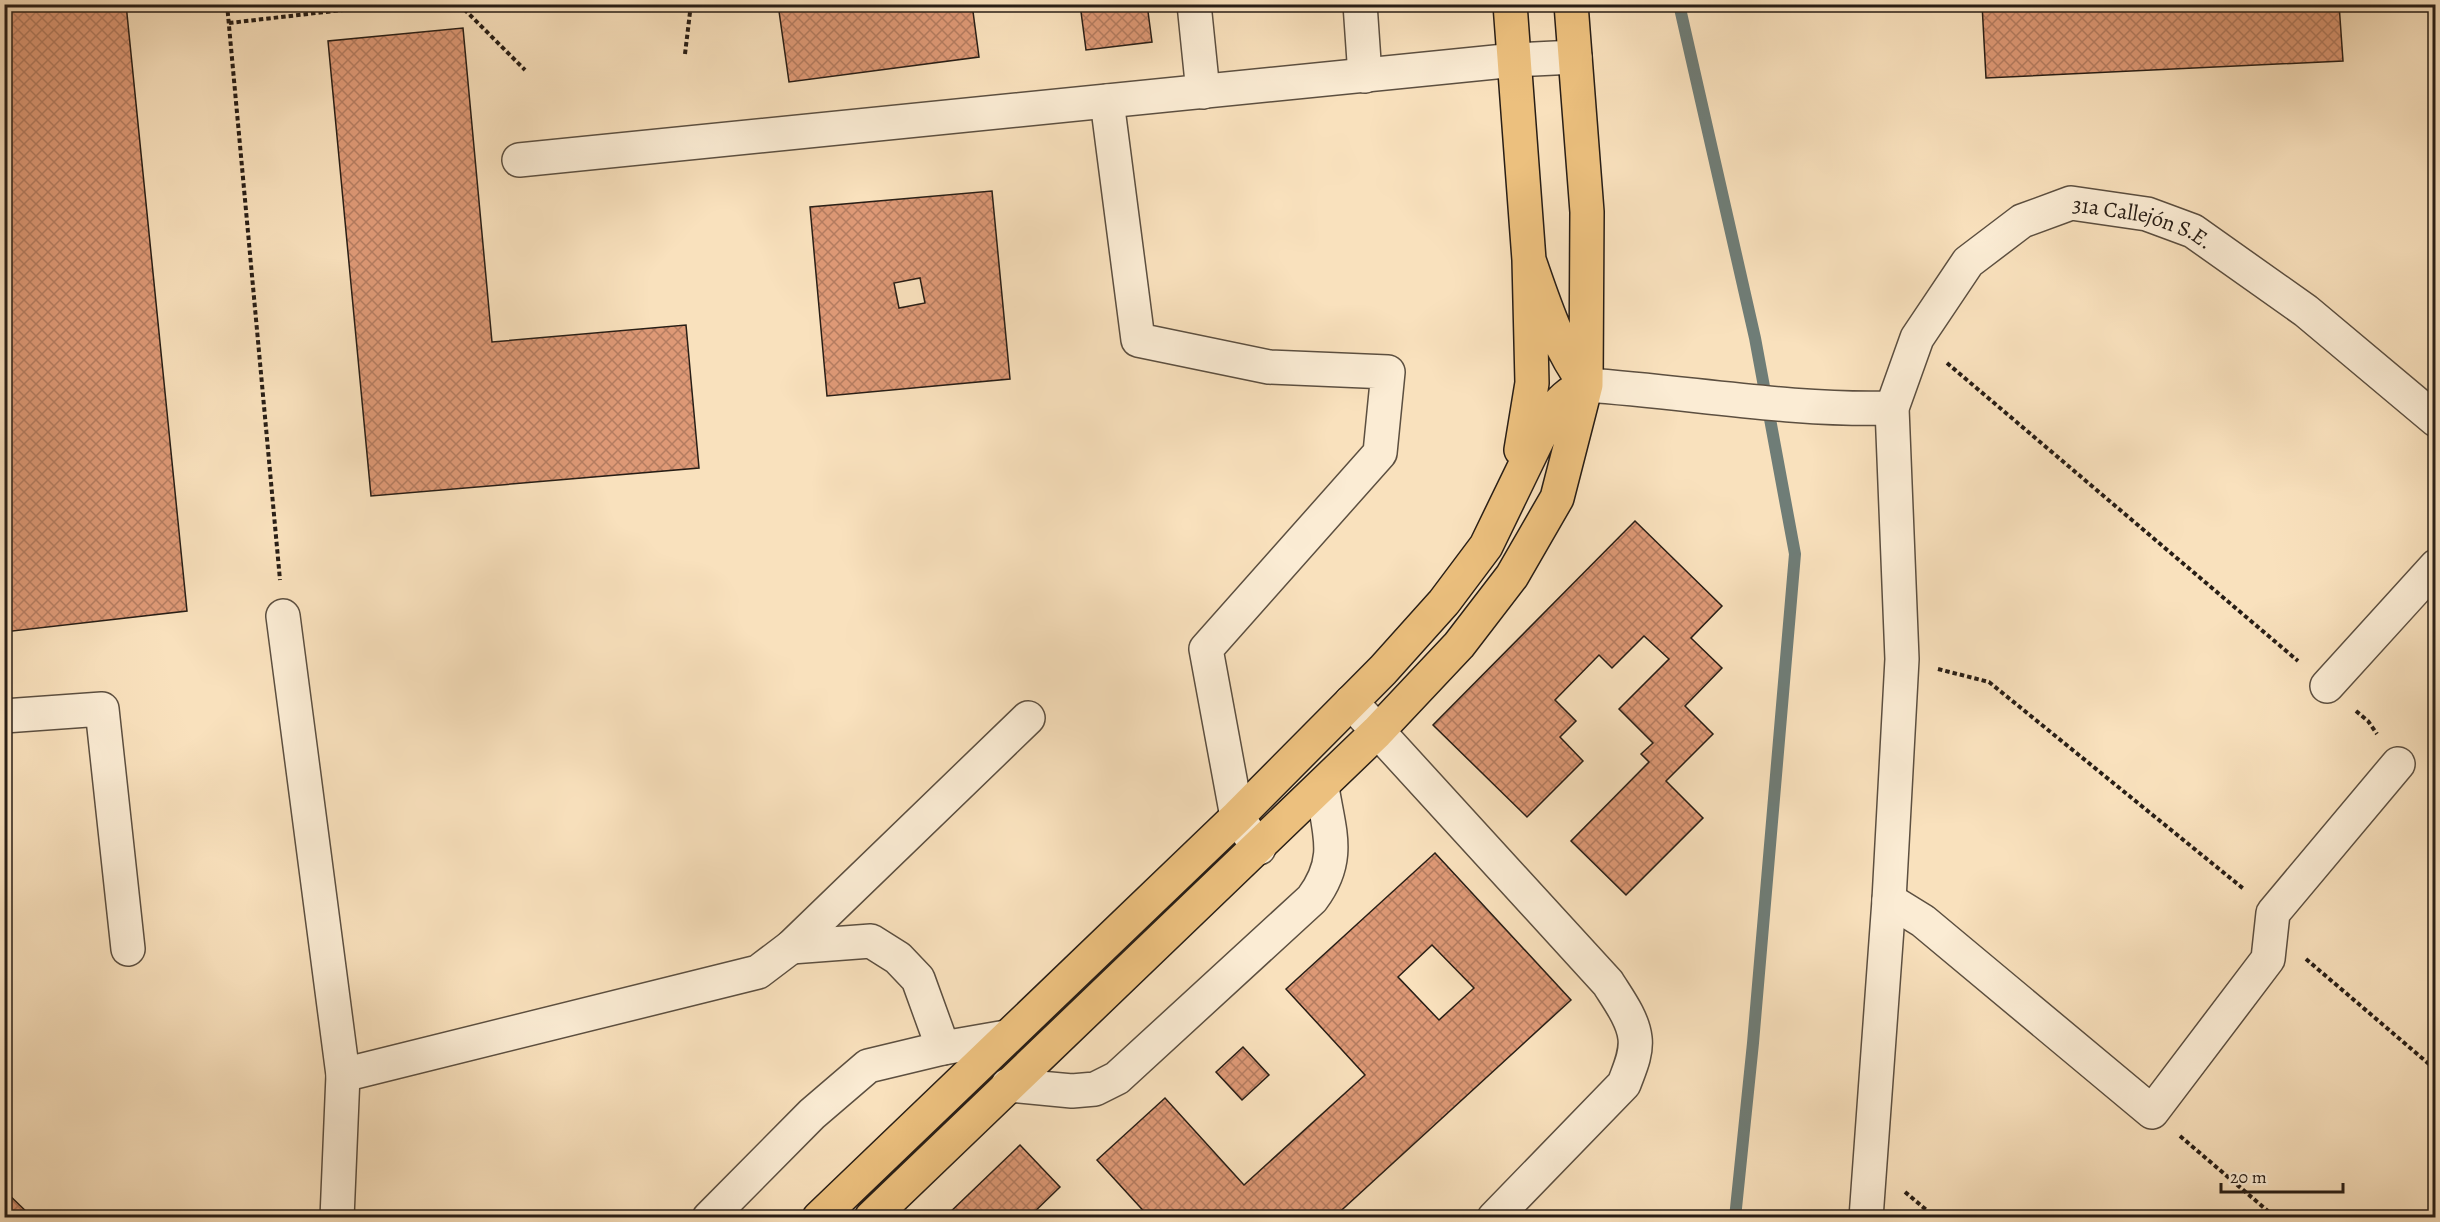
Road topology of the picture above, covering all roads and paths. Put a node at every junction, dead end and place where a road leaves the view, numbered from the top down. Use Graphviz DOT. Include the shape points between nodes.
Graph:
graph roads {
  1 [pos="227,4"];
  2 [pos="395,4"];
  3 [pos="459,4"];
  4 [pos="691,4"];
  5 [pos="1194,4"];
  6 [pos="1360,4"];
  7 [pos="1510,4"];
  8 [pos="1571,4"];
  9 [pos="229,23"];
  10 [pos="685,54"];
  11 [pos="1575,57"];
  12 [pos="1515,60"];
  13 [pos="525,70"];
  14 [pos="1365,76"];
  15 [pos="1203,92"];
  16 [pos="1107,101"];
  17 [pos="519,160"];
  18 [pos="1529,260"];
  19 [pos="1917,338"];
  20 [pos="1586,385"];
  21 [pos="1892,408"];
  22 [pos="2436,420"];
  23 [pos="1515,484"];
  24 [pos="2436,566"];
  25 [pos="283,616"];
  26 [pos="1902,659"];
  27 [pos="2327,686"];
  28 [pos="1351,702"];
  29 [pos="4,716"];
  30 [pos="1028,718"];
  31 [pos="1377,732"];
  32 [pos="2398,764"];
  33 [pos="1322,787"];
  34 [pos="1237,817"];
  35 [pos="1259,848"];
  36 [pos="1888,900"];
  37 [pos="2272,926"];
  38 [pos="791,947"];
  39 [pos="128,949"];
  40 [pos="1006,1037"];
  41 [pos="943,1048"];
  42 [pos="2436,1070"];
  43 [pos="343,1075"];
  44 [pos="1008,1085"];
  45 [pos="2152,1112"];
  46 [pos="337,1218"];
  47 [pos="709,1218"];
  48 [pos="819,1218"];
  49 [pos="871,1218"];
  50 [pos="1494,1218"];
  51 [pos="1866,1218"];
  52 [pos="2276,1218"];
  1 -- 9 [label="path"];
  2 -- 9 [label="path"];
  3 -- 13 [label="path"];
  4 -- 10 [label="path"];
  5 -- 15 [label="street"];
  6 -- 14 [label="street"];
  7 -- 12 [label="main road"];
  8 -- 11 [label="main road"];
  9 -- 25 [label="path"];
  11 -- 12 [label="street"];
  11 -- 20 [label="main road" via="1587,212"];
  12 -- 14 [label="street"];
  12 -- 18 [label="main road"];
  14 -- 15 [label="street"];
  15 -- 16 [label="street"];
  16 -- 17 [label="street"];
  16 -- 34 [label="street" via="1138,340 1269,366 1388,372 1380,453 1206,649"];
  18 -- 20 [label="main road" via="1558,336"];
  18 -- 23 [label="main road" via="1532,383"];
  19 -- 21 [label="street, 31a Callejón S.E."];
  19 -- 22 [label="street, 31a Callejón S.E." via="1968,262 2022,221 2071,203 2147,214 2193,231 2288,298"];
  19 -- 27 [label="path"];
  20 -- 21 [label="street" via="1795,406"];
  20 -- 23 [label="main road" via="1560,401 1549,416"];
  20 -- 31 [label="main road" via="1557,498 1512,576 1459,645"];
  21 -- 26 [label="street"];
  23 -- 28 [label="main road" via="1486,546 1444,602"];
  24 -- 27 [label="street"];
  25 -- 43 [label="street"];
  26 -- 36 [label="street"];
  26 -- 37 [label="path" via="1989,682"];
  27 -- 32 [label="path" via="2368,721"];
  28 -- 31 [label="street"];
  28 -- 34 [label="main road"];
  29 -- 39 [label="street" via="102,709"];
  30 -- 38 [label="street"];
  31 -- 33 [label="main road"];
  31 -- 50 [label="street" via="1608,983 1635,1038 1633,1061 1624,1084"];
  32 -- 37 [label="street"];
  33 -- 35 [label="main road"];
  33 -- 44 [label="street" via="1332,854 1323,885 1312,899 1117,1078 1095,1089 1072,1091"];
  34 -- 35 [label="street"];
  34 -- 40 [label="main road"];
  35 -- 44 [label="main road"];
  36 -- 45 [label="street" via="1923,921"];
  36 -- 51 [label="street"];
  37 -- 42 [label="path"];
  37 -- 45 [label="street" via="2268,959"];
  38 -- 41 [label="street" via="872,941 898,958 918,979"];
  38 -- 43 [label="street" via="758,972"];
  40 -- 41 [label="street"];
  40 -- 48 [label="main road"];
  41 -- 47 [label="street" via="868,1066 812,1114"];
  43 -- 46 [label="street"];
  44 -- 49 [label="main road"];
  45 -- 52 [label="path"];
}
